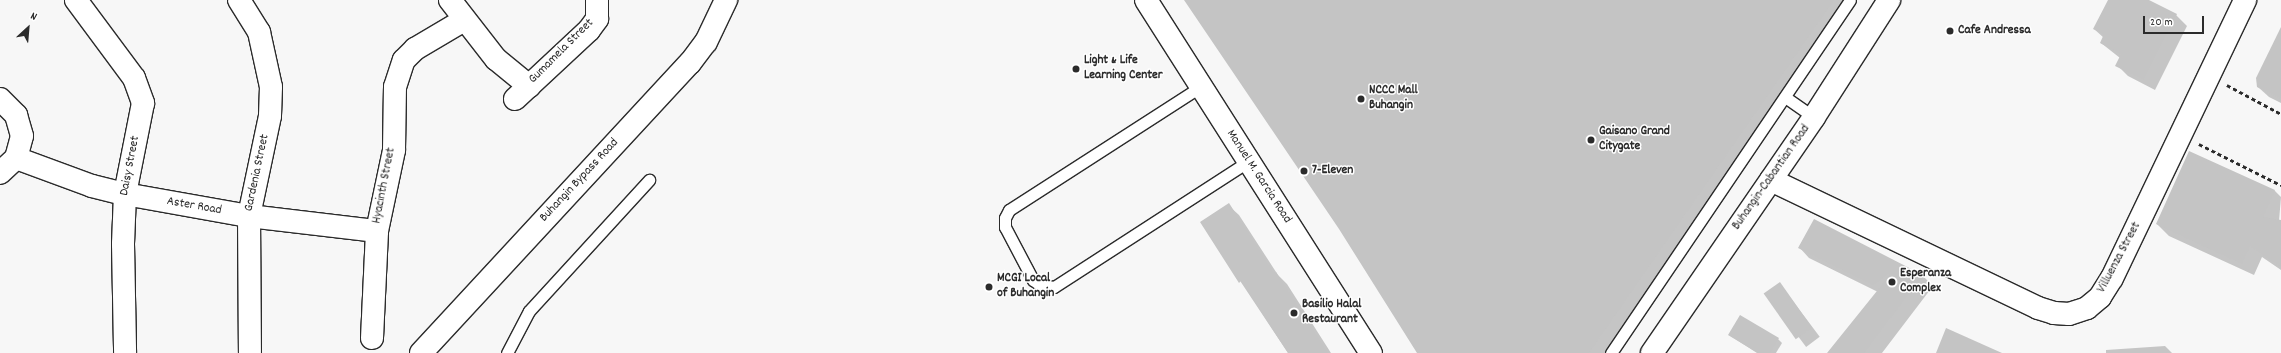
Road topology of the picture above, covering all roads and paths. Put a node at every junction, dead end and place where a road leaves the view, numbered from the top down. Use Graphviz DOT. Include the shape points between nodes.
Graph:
graph roads {
  1 [pos="76,0"];
  2 [pos="239,0"];
  3 [pos="450,0"];
  4 [pos="597,0"];
  5 [pos="726,0"];
  6 [pos="1146,0"];
  7 [pos="1850,0"];
  8 [pos="1889,0"];
  9 [pos="2245,0"];
  10 [pos="464,20"];
  11 [pos="2209,75"];
  12 [pos="1200,87"];
  13 [pos="1785,97"];
  14 [pos="0,99"];
  15 [pos="2281,114"];
  16 [pos="1814,117"];
  17 [pos="2181,135"];
  18 [pos="16,158"];
  19 [pos="1247,162"];
  20 [pos="0,173"];
  21 [pos="649,180"];
  22 [pos="1771,180"];
  23 [pos="2281,185"];
  24 [pos="125,194"];
  25 [pos="249,216"];
  26 [pos="377,231"];
  27 [pos="372,338"];
  28 [pos="125,353"];
  29 [pos="250,353"];
  30 [pos="421,353"];
  31 [pos="507,353"];
  32 [pos="1371,353"];
  33 [pos="1611,353"];
  34 [pos="1652,353"];
  1 -- 24 [label="street, Daisy Street" via="134,78 140,91 143,103"];
  2 -- 25 [label="street, Gardenia Street" via="259,32 271,86 270,116"];
  3 -- 10 [label="street"];
  4 -- 10 [label="street, Gumamela Street" via="597,19 589,30 522,93"];
  5 -- 30 [label="street, Buhangin Bypass Road" via="710,36 690,63"];
  6 -- 12 [label="street, Manuel M. Garcia Road"];
  7 -- 13 [label="lane"];
  8 -- 16 [label="street, Buhangin-Cabantian Road"];
  9 -- 11 [label="street, Villuenza Street"];
  10 -- 26 [label="street, Hyacinth Street" via="415,49 404,60 395,87 394,150"];
  11 -- 15 [label="path"];
  11 -- 17 [label="street, Villuenza Street"];
  12 -- 19 [label="street, Manuel M. Garcia Road"];
  12 -- 19 [label="lane" via="1009,210 1005,218 1005,227 1033,280 1040,285 1054,287"];
  13 -- 16 [label="lane"];
  13 -- 33 [label="lane"];
  14 -- 18 [label="street" via="16,115 21,125 20,148"];
  16 -- 22 [label="street, Buhangin-Cabantian Road"];
  17 -- 22 [label="street, Villuenza Street" via="2112,278 2100,297 2087,308 2069,314 2038,308"];
  17 -- 23 [label="path"];
  18 -- 20 [label="street"];
  18 -- 24 [label="street, Aster Road" via="66,177"];
  19 -- 32 [label="street, Manuel M. Garcia Road"];
  21 -- 31 [label="lane" via="529,310"];
  22 -- 34 [label="street, Buhangin-Cabantian Road"];
  24 -- 25 [label="street, Aster Road"];
  24 -- 28 [label="street, Daisy Street"];
  25 -- 26 [label="street, Aster Road"];
  25 -- 29 [label="street, Gardenia Street"];
  26 -- 27 [label="street, Hyacinth Street"];
}
